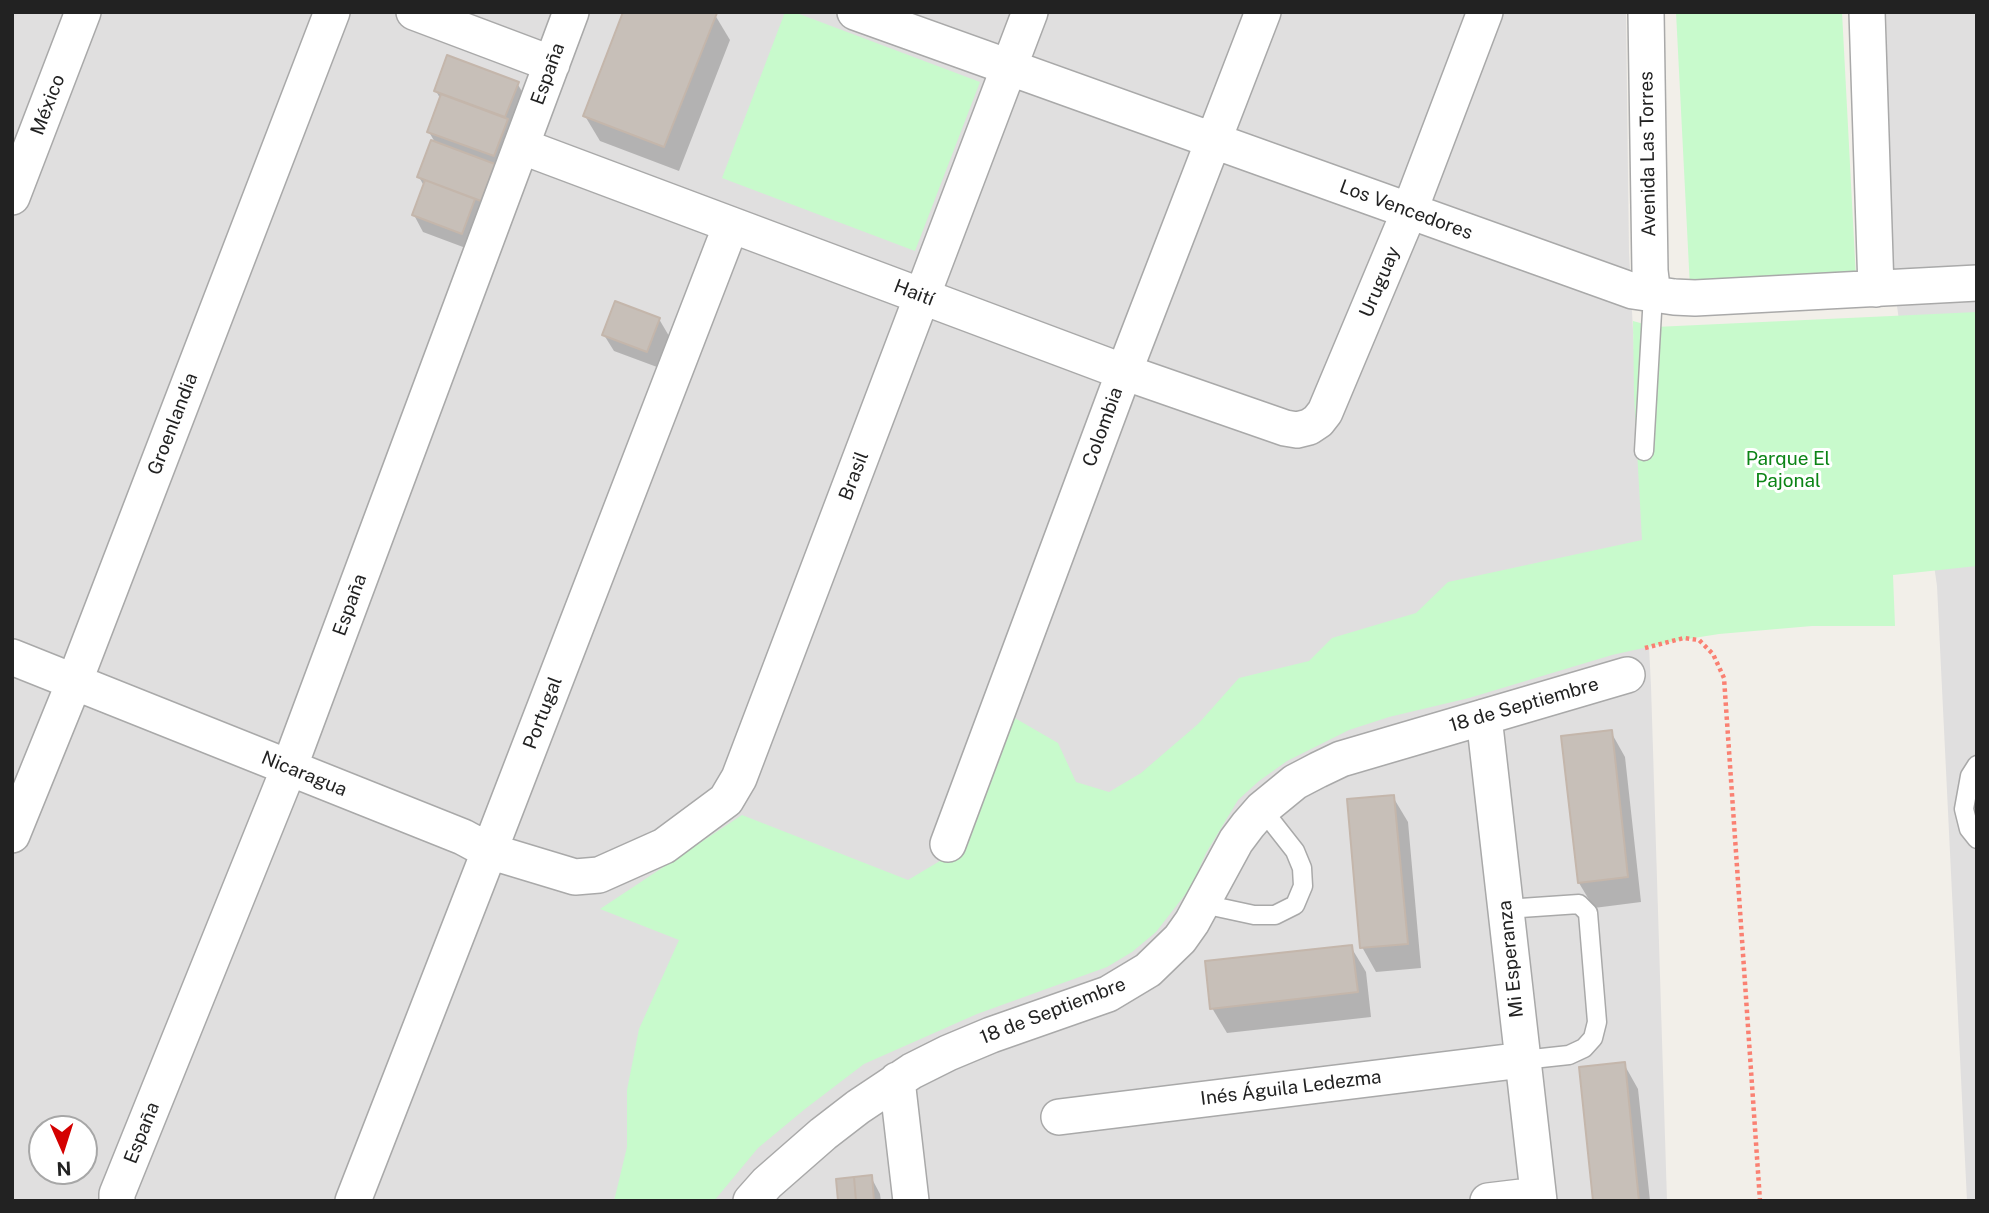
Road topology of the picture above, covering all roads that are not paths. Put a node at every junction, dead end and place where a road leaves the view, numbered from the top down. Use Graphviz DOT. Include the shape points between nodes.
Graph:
graph roads {
  1 [pos="83,12"];
  2 [pos="332,12"];
  3 [pos="414,12"];
  4 [pos="571,12"];
  5 [pos="855,12"];
  6 [pos="1030,12"];
  7 [pos="1263,12"];
  8 [pos="1485,12"];
  9 [pos="1646,12"];
  10 [pos="1867,12"];
  11 [pos="552,64"];
  12 [pos="1009,68"];
  13 [pos="1213,141"];
  14 [pos="521,146"];
  15 [pos="12,197"];
  16 [pos="1409,212"];
  17 [pos="731,225"];
  18 [pos="1977,283"];
  19 [pos="1876,289"];
  20 [pos="1653,295"];
  21 [pos="922,296"];
  22 [pos="1124,372"];
  23 [pos="1309,428"];
  24 [pos="1644,451"];
  25 [pos="12,657"];
  26 [pos="1634,662"];
  27 [pos="75,680"];
  28 [pos="1484,717"];
  29 [pos="1977,765"];
  30 [pos="289,768"];
  31 [pos="1262,809"];
  32 [pos="12,835"];
  33 [pos="1977,839"];
  34 [pos="948,844"];
  35 [pos="489,851"];
  36 [pos="600,875"];
  37 [pos="1203,904"];
  38 [pos="1506,909"];
  39 [pos="1523,1060"];
  40 [pos="897,1080"];
  41 [pos="1059,1117"];
  42 [pos="117,1197"];
  43 [pos="1538,1198"];
  44 [pos="754,1199"];
  45 [pos="353,1201"];
  46 [pos="911,1201"];
  47 [pos="1488,1201"];
  1 -- 15 [label="street, México"];
  2 -- 27 [label="street, Groenlandia"];
  3 -- 11 [label="street"];
  4 -- 11 [label="street, España"];
  5 -- 12 [label="street, Los Vencedores"];
  6 -- 12 [label="street, Brasil"];
  7 -- 13 [label="street, Colombia"];
  8 -- 16 [label="street, Uruguay"];
  9 -- 20 [label="street, Avenida Las Torres"];
  10 -- 19 [label="street"];
  11 -- 14 [label="street, España"];
  12 -- 13 [label="street, Los Vencedores"];
  12 -- 21 [label="street, Brasil"];
  13 -- 16 [label="street, Los Vencedores"];
  13 -- 22 [label="street, Colombia"];
  14 -- 17 [label="street, Haití"];
  14 -- 30 [label="street, España"];
  16 -- 20 [label="street, Los Vencedores"];
  16 -- 23 [label="street, Uruguay" via="1325,412"];
  17 -- 21 [label="street, Haití"];
  17 -- 35 [label="street, Portugal"];
  18 -- 19 [label="street, Los Vencedores"];
  19 -- 20 [label="street, Los Vencedores" via="1695,298"];
  20 -- 24 [label="lane"];
  21 -- 22 [label="street, Haití"];
  21 -- 36 [label="street, Brasil" via="739,778 726,800 664,846"];
  22 -- 23 [label="street, Haití" via="1285,428"];
  22 -- 34 [label="street, Colombia"];
  25 -- 27 [label="street, Nicaragua"];
  26 -- 28 [label="street, 18 de Septiembre"];
  27 -- 30 [label="street, Nicaragua"];
  27 -- 32 [label="street, Groenlandia"];
  28 -- 31 [label="street, 18 de Septiembre" via="1341,759 1295,782"];
  28 -- 38 [label="street, Mi Esperanza"];
  29 -- 33 [label="lane" via="1970,776 1964,808 1969,829"];
  30 -- 35 [label="street, Nicaragua"];
  30 -- 42 [label="street, España"];
  31 -- 37 [label="street, 18 de Septiembre" via="1236,841"];
  31 -- 37 [label="lane" via="1295,851 1302,868 1303,886 1295,905 1275,915 1254,915"];
  35 -- 36 [label="street, Nicaragua" via="575,877"];
  35 -- 45 [label="street, Portugal"];
  37 -- 40 [label="street, 18 de Septiembre" via="1166,954 1128,983 1079,1006 959,1048"];
  38 -- 39 [label="street, Mi Esperanza"];
  38 -- 39 [label="lane" via="1579,904 1588,913 1597,1023 1592,1038 1569,1055"];
  39 -- 41 [label="street, Inés Águila Ledezma"];
  39 -- 43 [label="street, Mi Esperanza"];
  40 -- 44 [label="street, 18 de Septiembre" via="823,1134"];
  40 -- 46 [label="street"];
  43 -- 47 [label="street"];
}
